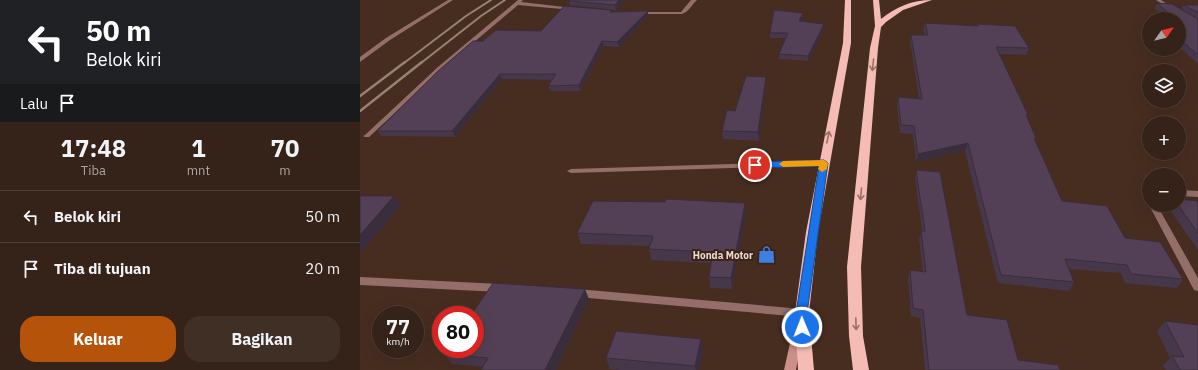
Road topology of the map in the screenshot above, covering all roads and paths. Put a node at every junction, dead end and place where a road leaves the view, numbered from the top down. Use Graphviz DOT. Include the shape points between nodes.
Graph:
graph roads {
  1 [pos="450,0"];
  2 [pos="695,0"];
  3 [pos="848,0"];
  4 [pos="876,0"];
  5 [pos="928,0"];
  6 [pos="1158,0"];
  7 [pos="519,1"];
  8 [pos="578,9"];
  9 [pos="1178,12"];
  10 [pos="633,13"];
  11 [pos="878,26"];
  12 [pos="360,60"];
  13 [pos="367,136"];
  14 [pos="824,163"];
  15 [pos="571,171"];
  16 [pos="1186,193"];
  17 [pos="1198,194"];
  18 [pos="1157,212"];
  19 [pos="360,280"];
  20 [pos="1198,287"];
  21 [pos="508,288"];
  22 [pos="571,292"];
  23 [pos="802,313"];
  24 [pos="790,370"];
  25 [pos="806,370"];
  26 [pos="861,370"];
  1 -- 12 [label="street"];
  2 -- 10 [label="street" via="682,13"];
  14 -- 3 [label="highway, one-way" via="847,43"];
  4 -- 11 [label="highway"];
  5 -- 11 [label="highway" via="900,8 887,16"];
  6 -- 9 [label="street"];
  7 -- 8 [label="street"];
  7 -- 13 [label="street" via="440,68"];
  11 -- 26 [label="highway, one-way" via="854,267 856,336"];
  14 -- 15 [label="street"];
  14 -- 23 [label="highway"];
  16 -- 17 [label="street"];
  18 -- 20 [label="street"];
  19 -- 21 [label="street"];
  22 -- 23 [label="street"];
  23 -- 24 [label="main road"];
  23 -- 25 [label="highway"];
}
